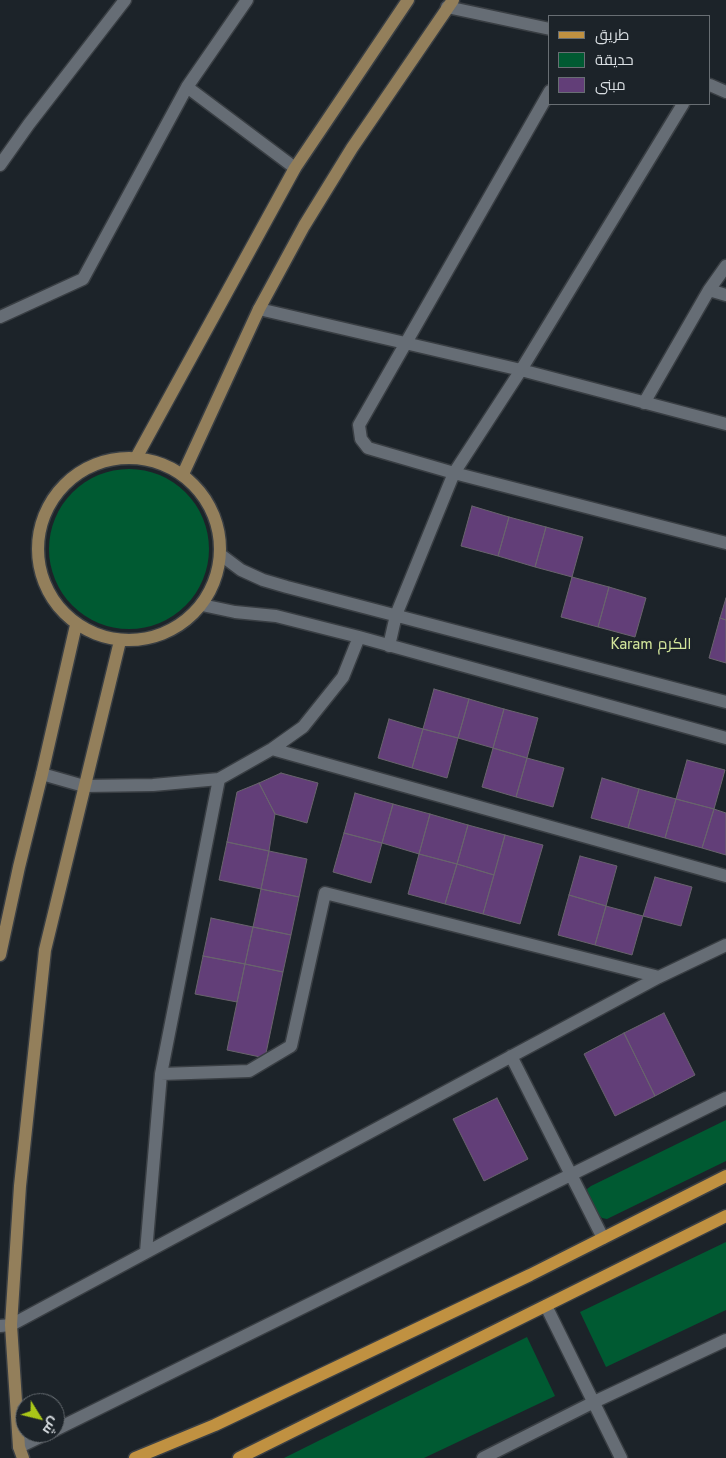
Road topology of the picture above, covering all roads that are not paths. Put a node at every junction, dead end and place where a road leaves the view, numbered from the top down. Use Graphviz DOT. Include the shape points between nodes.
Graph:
graph roads {
  1 [pos="125,0"];
  2 [pos="247,0"];
  3 [pos="408,0"];
  4 [pos="450,3"];
  5 [pos="548,28"];
  6 [pos="711,85"];
  7 [pos="187,88"];
  8 [pos="726,92"];
  9 [pos="548,94"];
  10 [pos="682,105"];
  11 [pos="0,164"];
  12 [pos="295,168"];
  13 [pos="726,266"];
  14 [pos="710,290"];
  15 [pos="726,295"];
  16 [pos="258,309"];
  17 [pos="0,317"];
  18 [pos="405,343"];
  19 [pos="521,370"];
  20 [pos="644,403"];
  21 [pos="726,424"];
  22 [pos="136,458"];
  23 [pos="454,473"];
  24 [pos="182,474"];
  25 [pos="726,543"];
  26 [pos="221,555"];
  27 [pos="202,604"];
  28 [pos="396,615"];
  29 [pos="76,625"];
  30 [pos="360,637"];
  31 [pos="120,641"];
  32 [pos="389,646"];
  33 [pos="726,702"];
  34 [pos="726,738"];
  35 [pos="272,749"];
  36 [pos="42,774"];
  37 [pos="219,780"];
  38 [pos="84,786"];
  39 [pos="726,876"];
  40 [pos="726,945"];
  41 [pos="0,955"];
  42 [pos="659,977"];
  43 [pos="511,1056"];
  44 [pos="161,1074"];
  45 [pos="726,1098"];
  46 [pos="570,1175"];
  47 [pos="726,1176"];
  48 [pos="726,1216"];
  49 [pos="603,1238"];
  50 [pos="146,1252"];
  51 [pos="546,1306"];
  52 [pos="5,1325"];
  53 [pos="726,1340"];
  54 [pos="594,1402"];
  55 [pos="65,1425"];
  56 [pos="34,1443"];
  57 [pos="21,1453"];
  58 [pos="135,1458"];
  59 [pos="239,1458"];
  60 [pos="483,1458"];
  61 [pos="621,1458"];
  1 -- 11 [label="street"];
  2 -- 7 [label="street"];
  3 -- 12 [label="main road"];
  4 -- 5 [label="street"];
  4 -- 16 [label="main road" via="352,148"];
  6 -- 8 [label="street"];
  7 -- 12 [label="street"];
  7 -- 17 [label="street" via="83,279"];
  9 -- 18 [label="street"];
  10 -- 19 [label="street"];
  12 -- 22 [label="main road"];
  13 -- 14 [label="street"];
  14 -- 15 [label="street"];
  14 -- 20 [label="street"];
  16 -- 18 [label="street"];
  16 -- 24 [label="main road"];
  18 -- 19 [label="street"];
  18 -- 23 [label="street" via="359,425 361,439 368,448"];
  19 -- 20 [label="street"];
  19 -- 23 [label="street"];
  20 -- 21 [label="street"];
  22 -- 24 [label="main road" via="160,463"];
  22 -- 29 [label="main road" via="106,460 79,472 57,492 42,519 37,548 42,577 55,604"];
  23 -- 25 [label="street"];
  23 -- 28 [label="street"];
  24 -- 26 [label="main road" via="200,490 212,510 219,532"];
  26 -- 27 [label="main road" via="215,581"];
  26 -- 28 [label="street" via="241,570 263,580"];
  27 -- 30 [label="street" via="235,612 276,616"];
  27 -- 31 [label="main road" via="186,622 166,634 144,640"];
  28 -- 32 [label="street"];
  28 -- 33 [label="street"];
  29 -- 31 [label="main road" via="97,636"];
  29 -- 36 [label="main road"];
  30 -- 32 [label="street"];
  30 -- 35 [label="street" via="343,677 303,727"];
  31 -- 38 [label="main road"];
  32 -- 34 [label="street"];
  35 -- 37 [label="street"];
  35 -- 39 [label="street"];
  36 -- 38 [label="street"];
  36 -- 41 [label="main road"];
  37 -- 38 [label="street"];
  37 -- 44 [label="street"];
  38 -- 52 [label="main road" via="45,950"];
  40 -- 42 [label="street"];
  42 -- 43 [label="street"];
  42 -- 44 [label="street" via="325,893 291,1046 249,1071"];
  43 -- 46 [label="street"];
  43 -- 50 [label="street"];
  44 -- 50 [label="street"];
  45 -- 46 [label="street"];
  46 -- 49 [label="street"];
  46 -- 55 [label="street"];
  47 -- 49 [label="main road"];
  48 -- 51 [label="main road"];
  49 -- 58 [label="main road" via="214,1425"];
  50 -- 52 [label="street"];
  51 -- 54 [label="street"];
  51 -- 59 [label="main road"];
  52 -- 57 [label="main road"];
  53 -- 54 [label="street"];
  54 -- 60 [label="street"];
  54 -- 61 [label="street"];
  56 -- 57 [label="street"];
}
